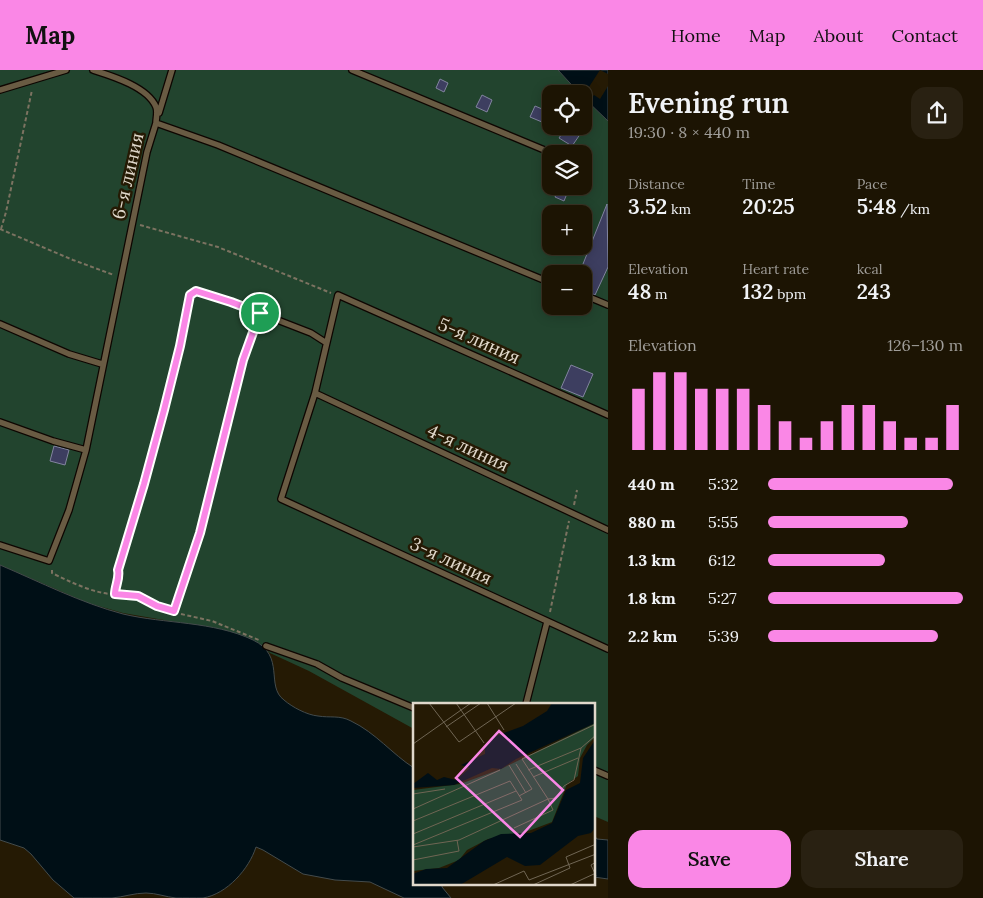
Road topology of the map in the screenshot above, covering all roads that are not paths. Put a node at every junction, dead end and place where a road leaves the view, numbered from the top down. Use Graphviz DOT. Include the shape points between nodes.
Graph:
graph roads {
  1 [pos="66,70"];
  2 [pos="93,70"];
  3 [pos="172,70"];
  4 [pos="352,70"];
  5 [pos="0,90"];
  6 [pos="156,123"];
  7 [pos="542,149"];
  8 [pos="542,278"];
  9 [pos="592,298"];
  10 [pos="608,305"];
  11 [pos="260,313"];
  12 [pos="0,324"];
  13 [pos="326,342"];
  14 [pos="102,364"];
  15 [pos="314,393"];
  16 [pos="608,415"];
  17 [pos="0,422"];
  18 [pos="86,450"];
  19 [pos="608,530"];
  20 [pos="0,545"];
  21 [pos="118,570"];
  22 [pos="174,611"];
  23 [pos="547,622"];
  24 [pos="266,646"];
  25 [pos="608,649"];
  26 [pos="526,703"];
  27 [pos="413,708"];
  28 [pos="596,771"];
  29 [pos="608,776"];
  1 -- 5 [label="lane"];
  2 -- 6 [label="lane" via="142,90 157,109"];
  3 -- 6 [label="lane"];
  4 -- 7 [label="lane"];
  6 -- 8 [label="lane, 6-я линия" via="218,145"];
  6 -- 14 [label="lane, 6-я линия"];
  9 -- 10 [label="lane"];
  11 -- 13 [label="lane"];
  11 -- 21 [label="lane" via="208,294 196,291 190,295 164,410"];
  11 -- 22 [label="lane" via="243,360 200,533"];
  12 -- 14 [label="lane"];
  13 -- 15 [label="lane"];
  13 -- 16 [label="lane, 5-я линия" via="338,295"];
  14 -- 18 [label="lane, 6-я линия"];
  15 -- 19 [label="lane, 4-я линия"];
  15 -- 23 [label="lane, 3-я линия" via="281,499"];
  17 -- 18 [label="lane" via="53,442"];
  18 -- 20 [label="lane, 6-я линия" via="69,510 49,561"];
  23 -- 25 [label="lane, 3-я линия"];
  23 -- 26 [label="lane"];
  24 -- 27 [label="lane" via="317,664"];
  28 -- 29 [label="lane"];
}
